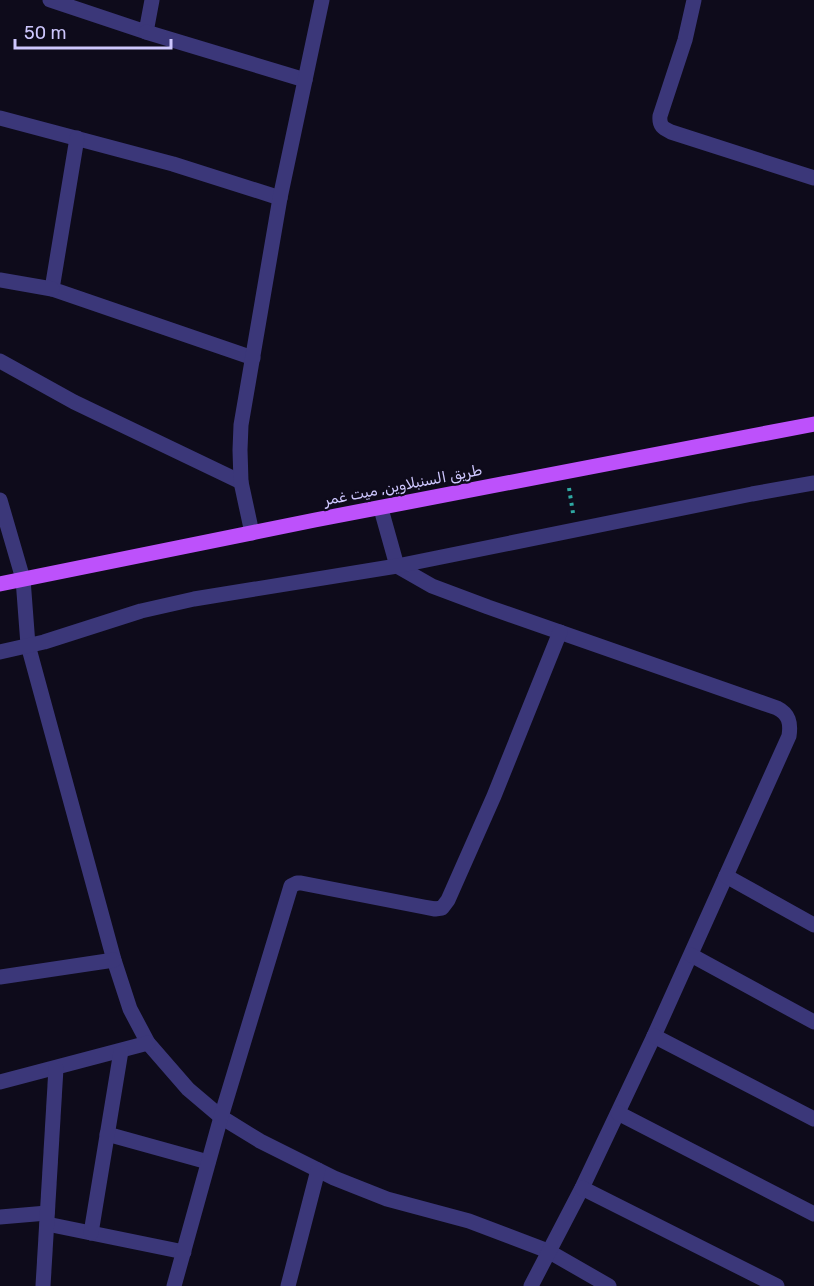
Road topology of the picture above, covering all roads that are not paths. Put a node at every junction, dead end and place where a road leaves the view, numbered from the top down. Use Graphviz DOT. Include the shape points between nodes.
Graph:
graph roads {
  1 [pos="50,0"];
  2 [pos="152,0"];
  3 [pos="322,0"];
  4 [pos="694,0"];
  5 [pos="146,32"];
  6 [pos="305,80"];
  7 [pos="0,118"];
  8 [pos="77,138"];
  9 [pos="814,178"];
  10 [pos="280,198"];
  11 [pos="0,280"];
  12 [pos="52,289"];
  13 [pos="253,358"];
  14 [pos="0,361"];
  15 [pos="814,424"];
  16 [pos="241,482"];
  17 [pos="814,483"];
  18 [pos="0,500"];
  19 [pos="381,509"];
  20 [pos="252,533"];
  21 [pos="397,566"];
  22 [pos="23,579"];
  23 [pos="0,584"];
  24 [pos="560,632"];
  25 [pos="28,645"];
  26 [pos="0,652"];
  27 [pos="726,876"];
  28 [pos="814,925"];
  29 [pos="691,955"];
  30 [pos="114,960"];
  31 [pos="0,977"];
  32 [pos="814,1022"];
  33 [pos="654,1036"];
  34 [pos="148,1043"];
  35 [pos="121,1051"];
  36 [pos="56,1068"];
  37 [pos="0,1082"];
  38 [pos="618,1113"];
  39 [pos="221,1117"];
  40 [pos="814,1119"];
  41 [pos="107,1134"];
  42 [pos="208,1162"];
  43 [pos="318,1170"];
  44 [pos="582,1188"];
  45 [pos="814,1214"];
  46 [pos="0,1217"];
  47 [pos="47,1218"];
  48 [pos="91,1233"];
  49 [pos="548,1251"];
  50 [pos="184,1252"];
  51 [pos="43,1286"];
  52 [pos="174,1286"];
  53 [pos="288,1286"];
  54 [pos="531,1286"];
  55 [pos="609,1286"];
  56 [pos="777,1286"];
  1 -- 5 [label="street"];
  2 -- 5 [label="street"];
  3 -- 6 [label="street"];
  4 -- 9 [label="street" via="660,116 661,126"];
  5 -- 6 [label="street"];
  6 -- 10 [label="street"];
  7 -- 8 [label="street"];
  8 -- 10 [label="street"];
  8 -- 12 [label="street"];
  10 -- 13 [label="street"];
  11 -- 12 [label="street"];
  12 -- 13 [label="street"];
  13 -- 16 [label="street" via="241,425"];
  14 -- 16 [label="street" via="74,402"];
  15 -- 19 [label="main road, طريق السنبلاوين, ميت غمر"];
  16 -- 20 [label="street"];
  17 -- 21 [label="street"];
  18 -- 22 [label="street"];
  19 -- 20 [label="main road, طريق السنبلاوين, ميت غمر"];
  19 -- 21 [label="street"];
  20 -- 22 [label="main road, طريق السنبلاوين, ميت غمر"];
  21 -- 24 [label="street" via="432,586"];
  21 -- 25 [label="street" via="194,599"];
  22 -- 23 [label="main road, طريق السنبلاوين, ميت غمر"];
  22 -- 25 [label="street"];
  24 -- 27 [label="street" via="777,708 788,717 789,736"];
  24 -- 39 [label="street" via="494,796 442,908 302,883 291,886"];
  25 -- 26 [label="street"];
  25 -- 30 [label="street"];
  27 -- 28 [label="street"];
  27 -- 29 [label="street"];
  29 -- 32 [label="street"];
  29 -- 33 [label="street"];
  30 -- 31 [label="street"];
  30 -- 34 [label="street" via="130,1009"];
  33 -- 38 [label="street"];
  33 -- 40 [label="street"];
  34 -- 35 [label="street"];
  34 -- 39 [label="street" via="188,1089"];
  35 -- 36 [label="street"];
  35 -- 41 [label="street"];
  36 -- 37 [label="street"];
  36 -- 47 [label="street"];
  38 -- 44 [label="street"];
  38 -- 45 [label="street"];
  39 -- 42 [label="street"];
  39 -- 43 [label="street"];
  41 -- 42 [label="street"];
  41 -- 48 [label="street"];
  42 -- 50 [label="street"];
  43 -- 49 [label="street" via="387,1199 469,1221"];
  43 -- 53 [label="street"];
  44 -- 49 [label="street"];
  44 -- 56 [label="street"];
  46 -- 47 [label="street"];
  47 -- 48 [label="street"];
  47 -- 51 [label="street"];
  48 -- 50 [label="street"];
  49 -- 54 [label="street"];
  49 -- 55 [label="street"];
  50 -- 52 [label="street"];
}
